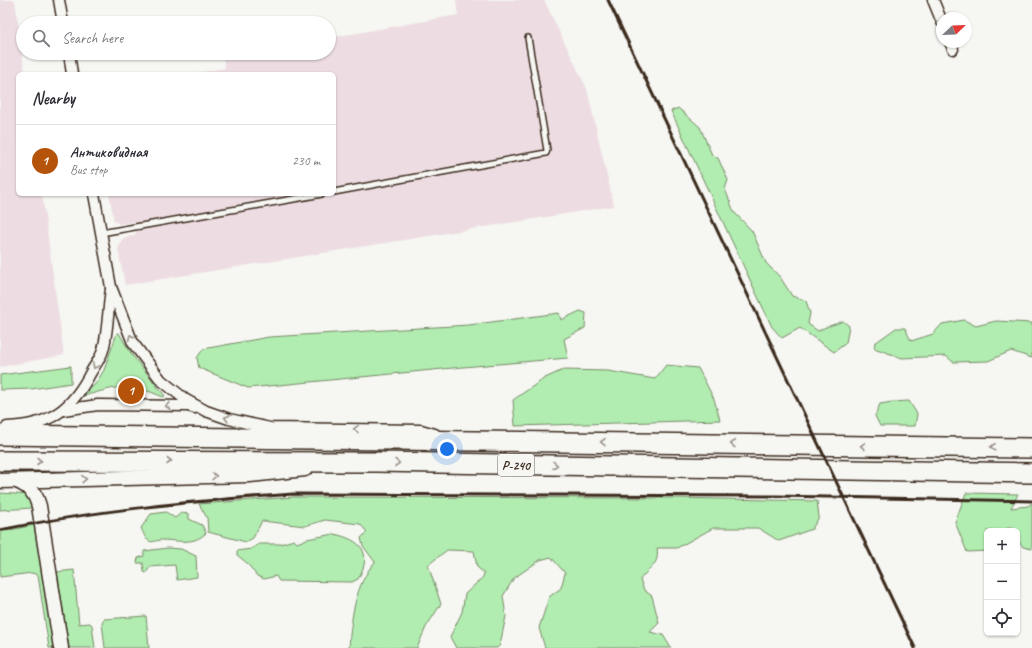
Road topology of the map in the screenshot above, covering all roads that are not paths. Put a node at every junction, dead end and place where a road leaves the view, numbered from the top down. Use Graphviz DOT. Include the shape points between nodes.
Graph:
graph roads {
  1 [pos="59,0"];
  2 [pos="933,0"];
  3 [pos="938,12"];
  4 [pos="62,16"];
  5 [pos="528,38"];
  6 [pos="70,60"];
  7 [pos="72,72"];
  8 [pos="336,192"];
  9 [pos="94,196"];
  10 [pos="302,196"];
  11 [pos="292,197"];
  12 [pos="101,233"];
  13 [pos="111,287"];
  14 [pos="63,410"];
  15 [pos="206,411"];
  16 [pos="0,427"];
  17 [pos="0,436"];
  18 [pos="464,440"];
  19 [pos="1032,448"];
  20 [pos="0,460"];
  21 [pos="376,462"];
  22 [pos="1032,473"];
  23 [pos="61,480"];
  24 [pos="0,481"];
  25 [pos="17,481"];
  26 [pos="39,506"];
  27 [pos="61,648"];
  1 -- 4 [label="street"];
  2 -- 3 [label="street"];
  5 -- 8 [label="lane" via="546,153"];
  6 -- 7 [label="street"];
  9 -- 12 [label="street"];
  10 -- 11 [label="lane"];
  11 -- 12 [label="lane"];
  12 -- 13 [label="street"];
  13 -- 14 [label="street, one-way" via="103,350 83,388"];
  15 -- 13 [label="street, one-way" via="186,400 161,380 134,343"];
  15 -- 14 [label="street, one-way" via="170,405 98,405"];
  14 -- 16 [label="street" via="50,420"];
  18 -- 15 [label="street, one-way" via="421,430 270,428"];
  17 -- 18 [label="highway, Р-240"];
  19 -- 18 [label="highway, Р-240, one-way"];
  20 -- 21 [label="highway, Р-240, one-way"];
  21 -- 22 [label="highway, Р-240, one-way"];
  23 -- 21 [label="street, one-way" via="250,475"];
  23 -- 25 [label="street"];
  23 -- 26 [label="street" via="48,486 42,494"];
  24 -- 25 [label="street"];
  25 -- 26 [label="street" via="29,486 36,495"];
  26 -- 27 [label="street"];
}
